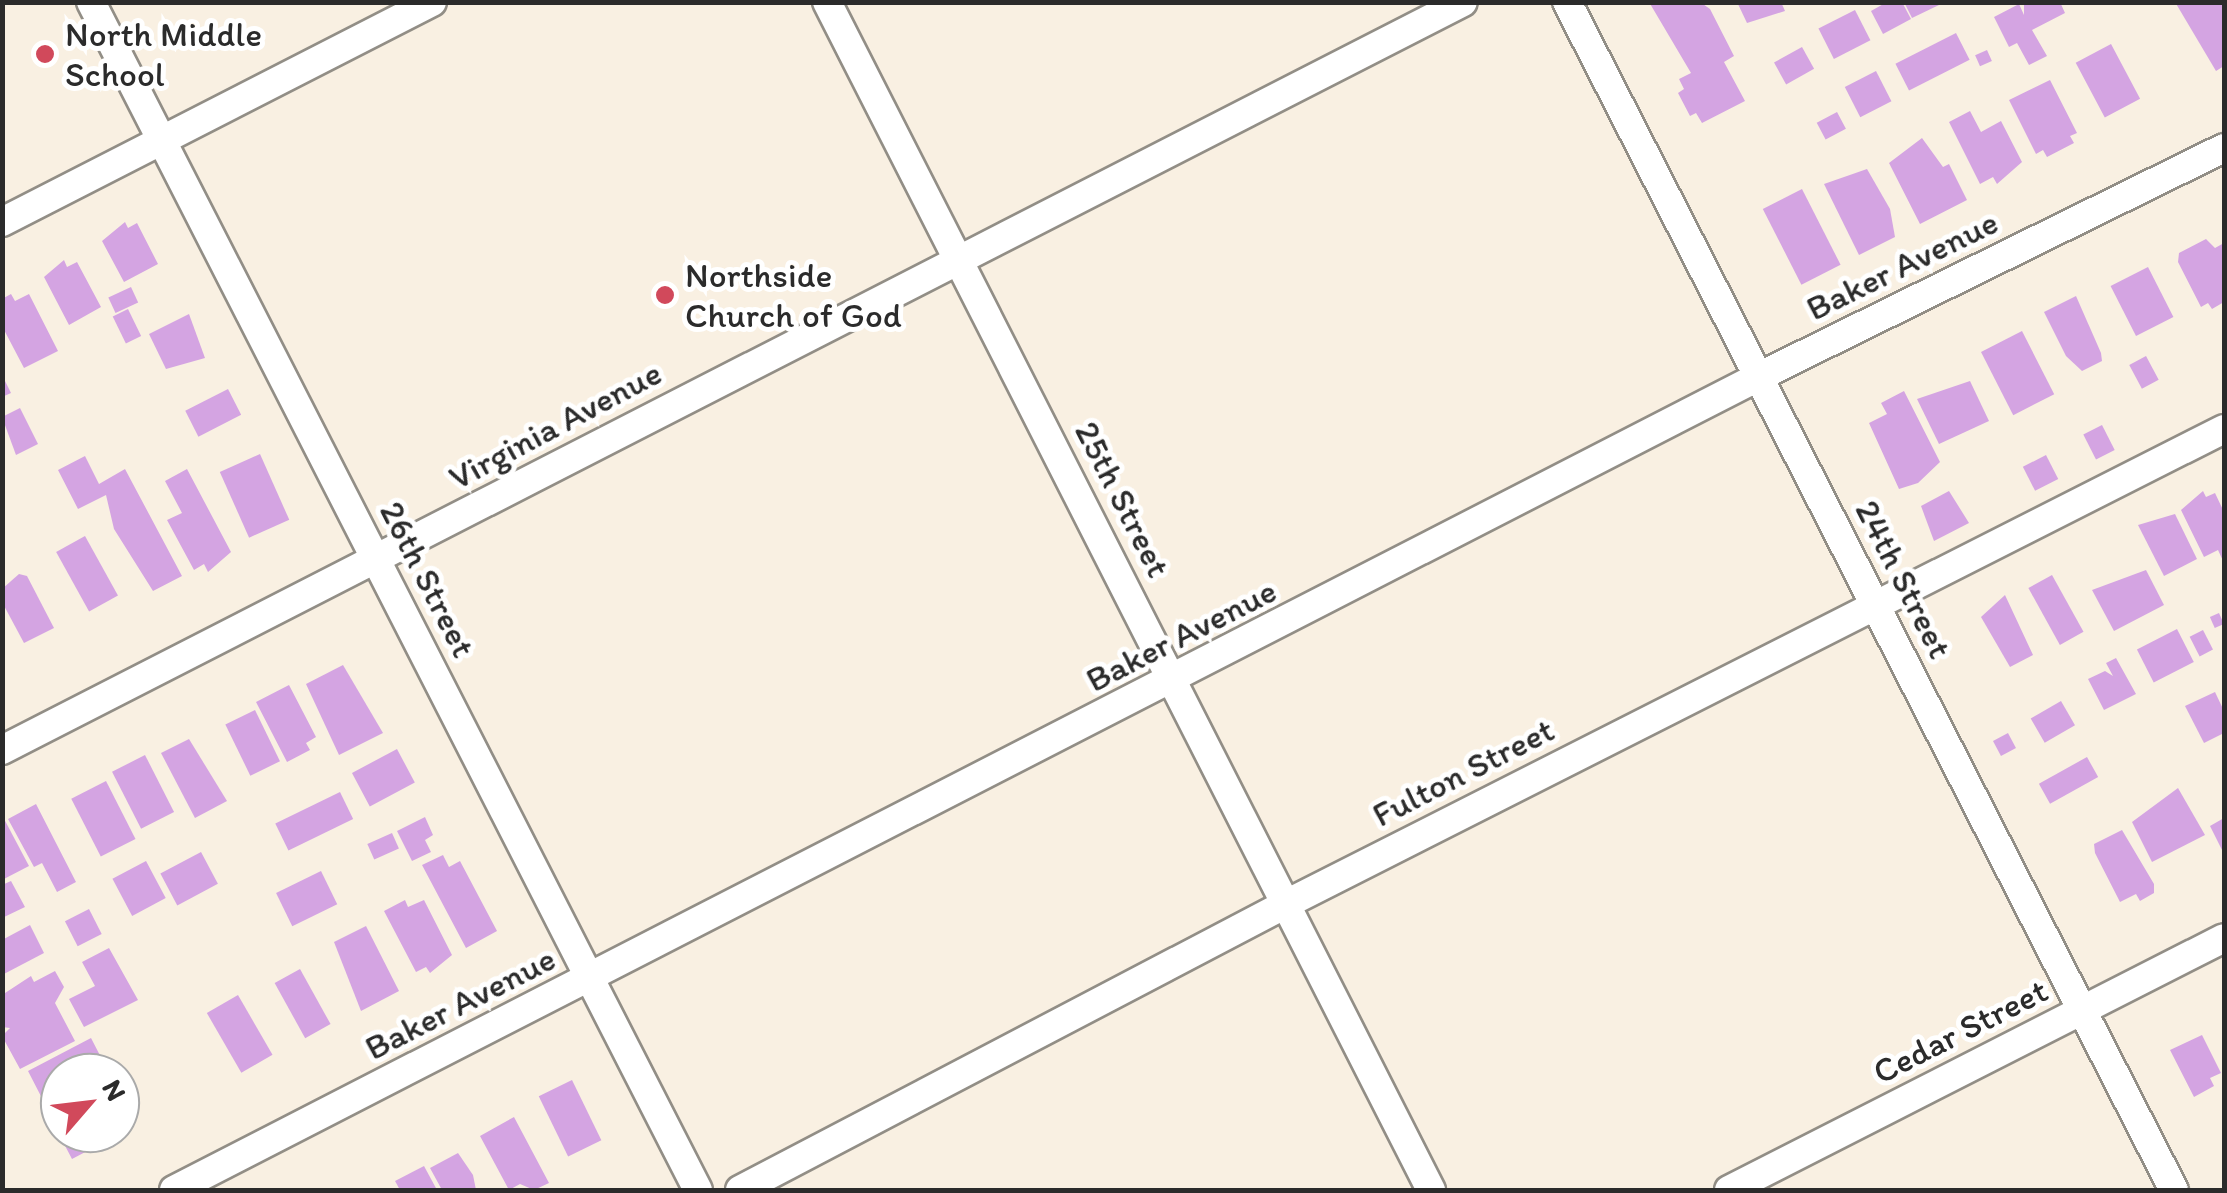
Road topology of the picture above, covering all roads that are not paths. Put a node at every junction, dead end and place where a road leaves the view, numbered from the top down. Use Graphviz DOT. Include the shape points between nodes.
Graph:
graph roads {
  1 [pos="91,2"];
  2 [pos="432,2"];
  3 [pos="827,2"];
  4 [pos="1463,2"];
  5 [pos="1567,2"];
  6 [pos="162,140"];
  7 [pos="2224,148"];
  8 [pos="2,222"];
  9 [pos="955,257"];
  10 [pos="1758,377"];
  11 [pos="2224,429"];
  12 [pos="376,560"];
  13 [pos="1874,604"];
  14 [pos="1173,681"];
  15 [pos="2,750"];
  16 [pos="1286,904"];
  17 [pos="2224,938"];
  18 [pos="590,979"];
  19 [pos="2082,1012"];
  20 [pos="174,1190"];
  21 [pos="698,1190"];
  22 [pos="740,1190"];
  23 [pos="1432,1190"];
  24 [pos="1729,1190"];
  25 [pos="2174,1190"];
  1 -- 6 [label="street, 26th Street"];
  2 -- 6 [label="street"];
  3 -- 9 [label="street, 25th Street"];
  4 -- 9 [label="street, Virginia Avenue"];
  5 -- 10 [label="street, 24th Street"];
  6 -- 8 [label="street"];
  6 -- 12 [label="street, 26th Street"];
  7 -- 10 [label="street, Baker Avenue"];
  9 -- 12 [label="street, Virginia Avenue"];
  9 -- 14 [label="street, 25th Street"];
  10 -- 13 [label="street, 24th Street"];
  10 -- 14 [label="street, Baker Avenue"];
  11 -- 13 [label="street, Fulton Street"];
  12 -- 15 [label="street, Virginia Avenue"];
  12 -- 18 [label="street, 26th Street"];
  13 -- 16 [label="street, Fulton Street"];
  13 -- 19 [label="street, 24th Street"];
  14 -- 16 [label="street, 25th Street"];
  14 -- 18 [label="street, Baker Avenue"];
  16 -- 22 [label="street, Fulton Street"];
  16 -- 23 [label="street, 25th Street"];
  17 -- 19 [label="street, Cedar Street"];
  18 -- 20 [label="street, Baker Avenue"];
  18 -- 21 [label="street, 26th Street"];
  19 -- 24 [label="street, Cedar Street"];
  19 -- 25 [label="street, 24th Street"];
}
